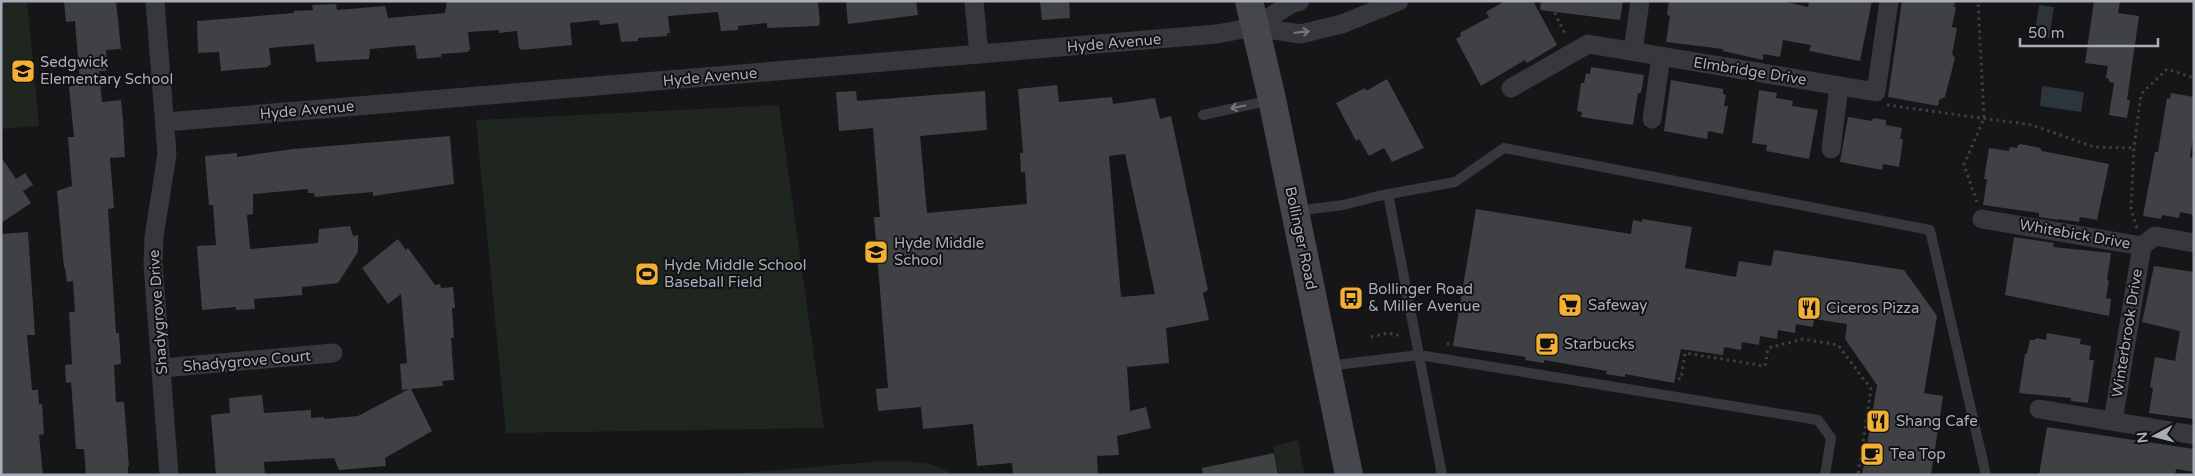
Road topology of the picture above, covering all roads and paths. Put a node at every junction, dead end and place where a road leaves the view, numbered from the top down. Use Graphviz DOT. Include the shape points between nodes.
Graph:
graph roads {
  1 [pos="155,1"];
  2 [pos="974,1"];
  3 [pos="1249,1"];
  4 [pos="1300,1"];
  5 [pos="1399,1"];
  6 [pos="1549,1"];
  7 [pos="1640,1"];
  8 [pos="1889,1"];
  9 [pos="1978,1"];
  10 [pos="1254,28"];
  11 [pos="1633,51"];
  12 [pos="1574,52"];
  13 [pos="979,54"];
  14 [pos="1661,57"];
  15 [pos="2194,78"];
  16 [pos="1839,86"];
  17 [pos="1511,88"];
  18 [pos="1876,92"];
  19 [pos="1272,99"];
  20 [pos="1203,114"];
  21 [pos="1984,118"];
  22 [pos="1652,119"];
  23 [pos="166,122"];
  24 [pos="2134,148"];
  25 [pos="1831,149"];
  26 [pos="1388,194"];
  27 [pos="1295,211"];
  28 [pos="1982,219"];
  29 [pos="2194,243"];
  30 [pos="2142,246"];
  31 [pos="1371,337"];
  32 [pos="1403,337"];
  33 [pos="1447,344"];
  34 [pos="333,353"];
  35 [pos="1418,355"];
  36 [pos="1326,366"];
  37 [pos="162,368"];
  38 [pos="2039,409"];
  39 [pos="2113,421"];
  40 [pos="2194,435"];
  41 [pos="169,475"];
  42 [pos="1349,475"];
  43 [pos="1442,475"];
  44 [pos="1825,475"];
  45 [pos="1858,475"];
  46 [pos="1986,475"];
  1 -- 23 [label="street, Shadygrove Drive"];
  2 -- 13 [label="street"];
  3 -- 10 [label="main road, Bollinger Road"];
  4 -- 10 [label="street, Hyde Avenue"];
  10 -- 5 [label="street, Hyde Avenue, one-way" via="1300,34 1342,24"];
  6 -- 12 [label="path"];
  7 -- 11 [label="street"];
  8 -- 18 [label="street"];
  9 -- 21 [label="path"];
  10 -- 13 [label="street, Hyde Avenue"];
  10 -- 19 [label="main road, Bollinger Road"];
  11 -- 12 [label="street, Elmbridge Drive" via="1588,44"];
  11 -- 14 [label="street, Elmbridge Drive"];
  12 -- 17 [label="street, Elmbridge Drive"];
  13 -- 23 [label="street, Hyde Avenue"];
  14 -- 16 [label="street, Elmbridge Drive"];
  14 -- 22 [label="street"];
  15 -- 24 [label="path" via="2167,68 2141,94"];
  16 -- 18 [label="street, Elmbridge Drive"];
  16 -- 25 [label="street"];
  18 -- 21 [label="path" via="1883,105"];
  19 -- 20 [label="lane, one-way"];
  19 -- 27 [label="main road, Bollinger Road"];
  21 -- 24 [label="path" via="2032,125 2094,147"];
  21 -- 28 [label="path" via="1964,165"];
  23 -- 37 [label="street, Shadygrove Drive" via="167,154 154,237"];
  24 -- 30 [label="path" via="2132,209"];
  26 -- 27 [label="lane" via="1343,205"];
  26 -- 35 [label="lane"];
  26 -- 46 [label="lane" via="1455,182 1504,148 1930,230"];
  27 -- 36 [label="main road, Bollinger Road"];
  28 -- 30 [label="street, Whitebick Drive"];
  29 -- 30 [label="street, Whitebick Drive" via="2155,236"];
  30 -- 39 [label="street, Winterbrook Drive"];
  31 -- 32 [label="path" via="1387,333"];
  33 -- 45 [label="path" via="1681,379 1685,353 1765,366 1768,348 1803,340 1838,345 1871,389"];
  34 -- 37 [label="street, Shadygrove Court"];
  35 -- 36 [label="lane"];
  35 -- 43 [label="lane"];
  35 -- 44 [label="lane" via="1818,420 1831,438"];
  36 -- 42 [label="main road, Bollinger Road"];
  37 -- 41 [label="street, Shadygrove Drive"];
  38 -- 39 [label="street"];
  39 -- 40 [label="street"];
}
